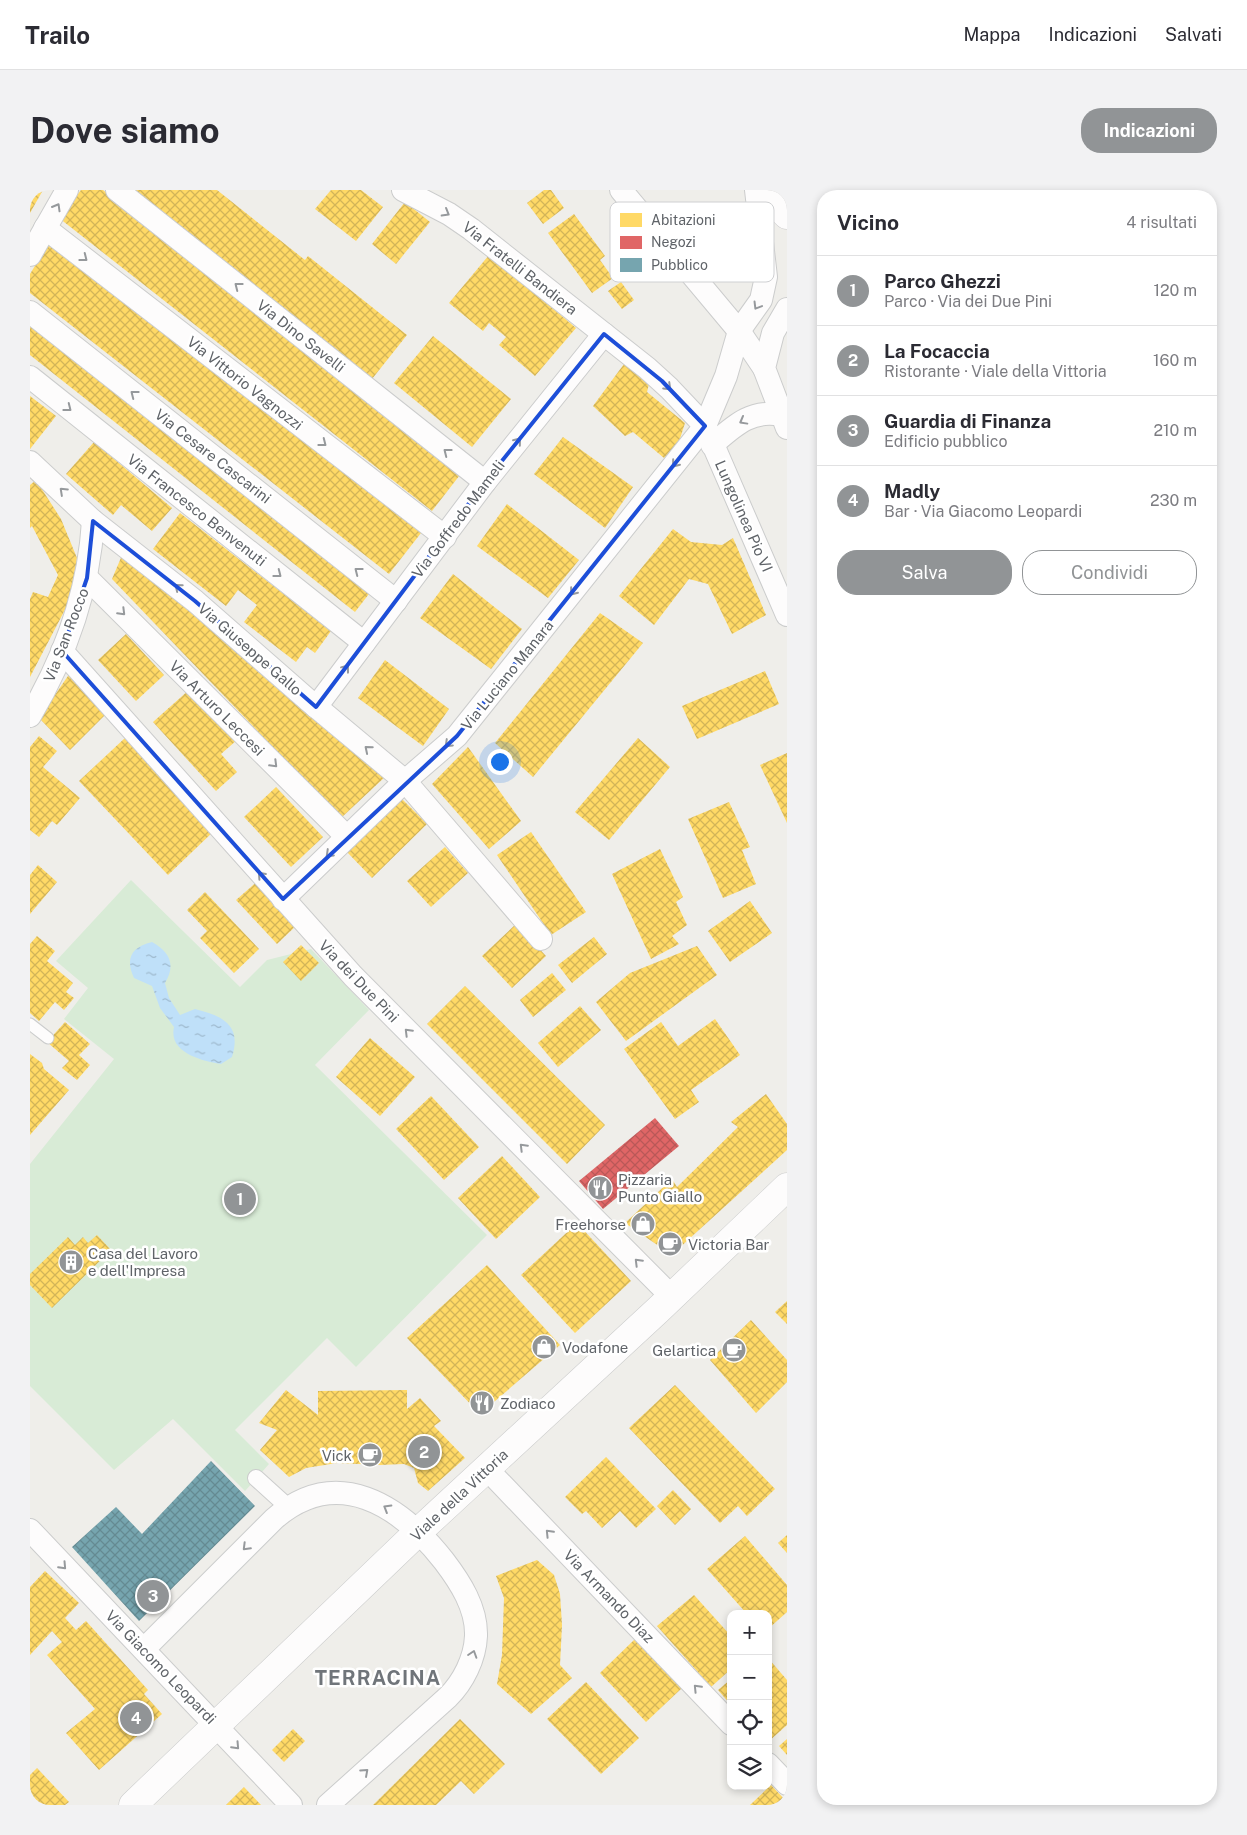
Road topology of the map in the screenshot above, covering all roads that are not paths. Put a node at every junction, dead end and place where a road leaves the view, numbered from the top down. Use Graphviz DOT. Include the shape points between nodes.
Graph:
graph roads {
  1 [pos="67,190"];
  2 [pos="117,190"];
  3 [pos="404,190"];
  4 [pos="621,190"];
  5 [pos="763,190"];
  6 [pos="631,202"];
  7 [pos="787,215"];
  8 [pos="45,228"];
  9 [pos="30,255"];
  10 [pos="698,282"];
  11 [pos="766,282"];
  12 [pos="787,309"];
  13 [pos="30,312"];
  14 [pos="739,331"];
  15 [pos="604,334"];
  16 [pos="631,356"];
  17 [pos="764,368"];
  18 [pos="30,377"];
  19 [pos="784,422"];
  20 [pos="709,436"];
  21 [pos="30,462"];
  22 [pos="485,482"];
  23 [pos="93,521"];
  24 [pos="445,537"];
  25 [pos="87,578"];
  26 [pos="396,601"];
  27 [pos="787,615"];
  28 [pos="364,643"];
  29 [pos="62,651"];
  30 [pos="316,707"];
  31 [pos="30,716"];
  32 [pos="405,781"];
  33 [pos="347,837"];
  34 [pos="283,899"];
  35 [pos="541,939"];
  36 [pos="30,1024"];
  37 [pos="48,1038"];
  38 [pos="787,1187"];
  39 [pos="672,1297"];
  40 [pos="487,1469"];
  41 [pos="256,1478"];
  42 [pos="288,1507"];
  43 [pos="30,1530"];
  44 [pos="419,1531"];
  45 [pos="144,1649"];
  46 [pos="727,1720"];
  47 [pos="217,1725"];
  48 [pos="772,1768"];
  49 [pos="787,1784"];
  50 [pos="133,1805"];
  51 [pos="291,1805"];
  52 [pos="328,1805"];
  8 -- 1 [label="street, one-way"];
  22 -- 2 [label="street, Via Dino Savelli, one-way"];
  3 -- 15 [label="street, Via Fratelli Bandiera, one-way" via="471,229"];
  4 -- 6 [label="street"];
  5 -- 7 [label="street"];
  8 -- 9 [label="street"];
  8 -- 24 [label="street, Via Vittorio Vagnozzi, one-way"];
  10 -- 14 [label="street"];
  11 -- 14 [label="street, one-way" via="755,311"];
  12 -- 17 [label="street" via="773,333"];
  26 -- 13 [label="street, Via Cesare Cascarini, one-way"];
  14 -- 17 [label="street"];
  14 -- 20 [label="street"];
  15 -- 16 [label="street, Via Fratelli Bandiera"];
  22 -- 15 [label="street, Via Goffredo Mameli, one-way"];
  16 -- 20 [label="street, Lungolinea Pio VI, one-way" via="669,388"];
  17 -- 19 [label="street"];
  18 -- 28 [label="street, Via Francesco Benvenuti, one-way"];
  19 -- 20 [label="street, one-way" via="762,414"];
  20 -- 27 [label="street, Lungolinea Pio VI"];
  20 -- 32 [label="street, Via Luciano Manara, one-way" via="468,724"];
  23 -- 21 [label="street, Via Giuseppe Gallo, one-way"];
  22 -- 24 [label="street, Via Goffredo Mameli"];
  23 -- 25 [label="street, Via San Rocco"];
  30 -- 23 [label="street, Via Giuseppe Gallo, one-way" via="208,612"];
  24 -- 26 [label="street, Via Goffredo Mameli"];
  25 -- 29 [label="street, Via San Rocco"];
  25 -- 33 [label="street, Via Arturo Leccesi, one-way"];
  26 -- 28 [label="street, Via Goffredo Mameli"];
  30 -- 28 [label="street, Via Goffredo Mameli, one-way"];
  29 -- 31 [label="street, Via San Rocco"];
  34 -- 29 [label="street, Via dei Due Pini, one-way"];
  32 -- 30 [label="street, Via Giuseppe Gallo, one-way"];
  32 -- 33 [label="street, Via Luciano Manara"];
  32 -- 35 [label="street, Via Giuseppe Gallo"];
  33 -- 34 [label="street, Via Luciano Manara, one-way"];
  39 -- 34 [label="street, Via dei Due Pini, one-way" via="366,990"];
  36 -- 37 [label="lane"];
  38 -- 39 [label="street, Viale della Vittoria"];
  39 -- 40 [label="street, Viale della Vittoria"];
  40 -- 44 [label="street, Viale della Vittoria"];
  46 -- 40 [label="street, Via Armando Diaz, one-way"];
  41 -- 42 [label="street"];
  44 -- 42 [label="street, one-way" via="383,1504 359,1495 320,1494"];
  42 -- 45 [label="street, one-way"];
  43 -- 45 [label="street, Via Giacomo Leopardi, one-way"];
  44 -- 47 [label="street, Viale della Vittoria"];
  52 -- 44 [label="street, one-way" via="448,1698 472,1657 476,1636 471,1607 454,1576"];
  45 -- 47 [label="street, Via Giacomo Leopardi"];
  47 -- 50 [label="street, Viale della Vittoria"];
  47 -- 51 [label="street, Via Giacomo Leopardi, one-way"];
  48 -- 49 [label="street"];
}
